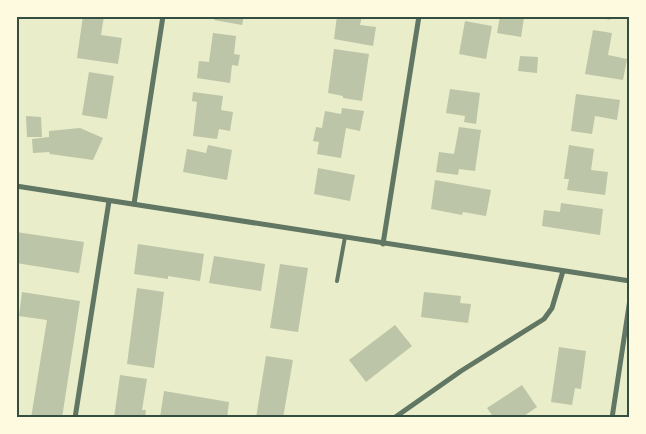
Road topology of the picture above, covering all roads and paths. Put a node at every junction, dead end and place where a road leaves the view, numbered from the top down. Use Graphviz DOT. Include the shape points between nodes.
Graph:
graph roads {
  1 [pos="163,16"];
  2 [pos="419,16"];
  3 [pos="16,186"];
  4 [pos="109,202"];
  5 [pos="134,204"];
  6 [pos="345,237"];
  7 [pos="383,244"];
  8 [pos="563,271"];
  9 [pos="338,281"];
  10 [pos="630,281"];
  11 [pos="630,299"];
  12 [pos="75,418"];
  13 [pos="394,418"];
  14 [pos="612,418"];
  1 -- 5 [label="street"];
  2 -- 7 [label="street"];
  3 -- 4 [label="street"];
  4 -- 5 [label="street"];
  4 -- 12 [label="street"];
  5 -- 6 [label="street"];
  6 -- 7 [label="street"];
  6 -- 9 [label="lane"];
  7 -- 8 [label="street"];
  8 -- 10 [label="street"];
  8 -- 13 [label="street" via="552,308 544,319"];
  11 -- 14 [label="street"];
}
